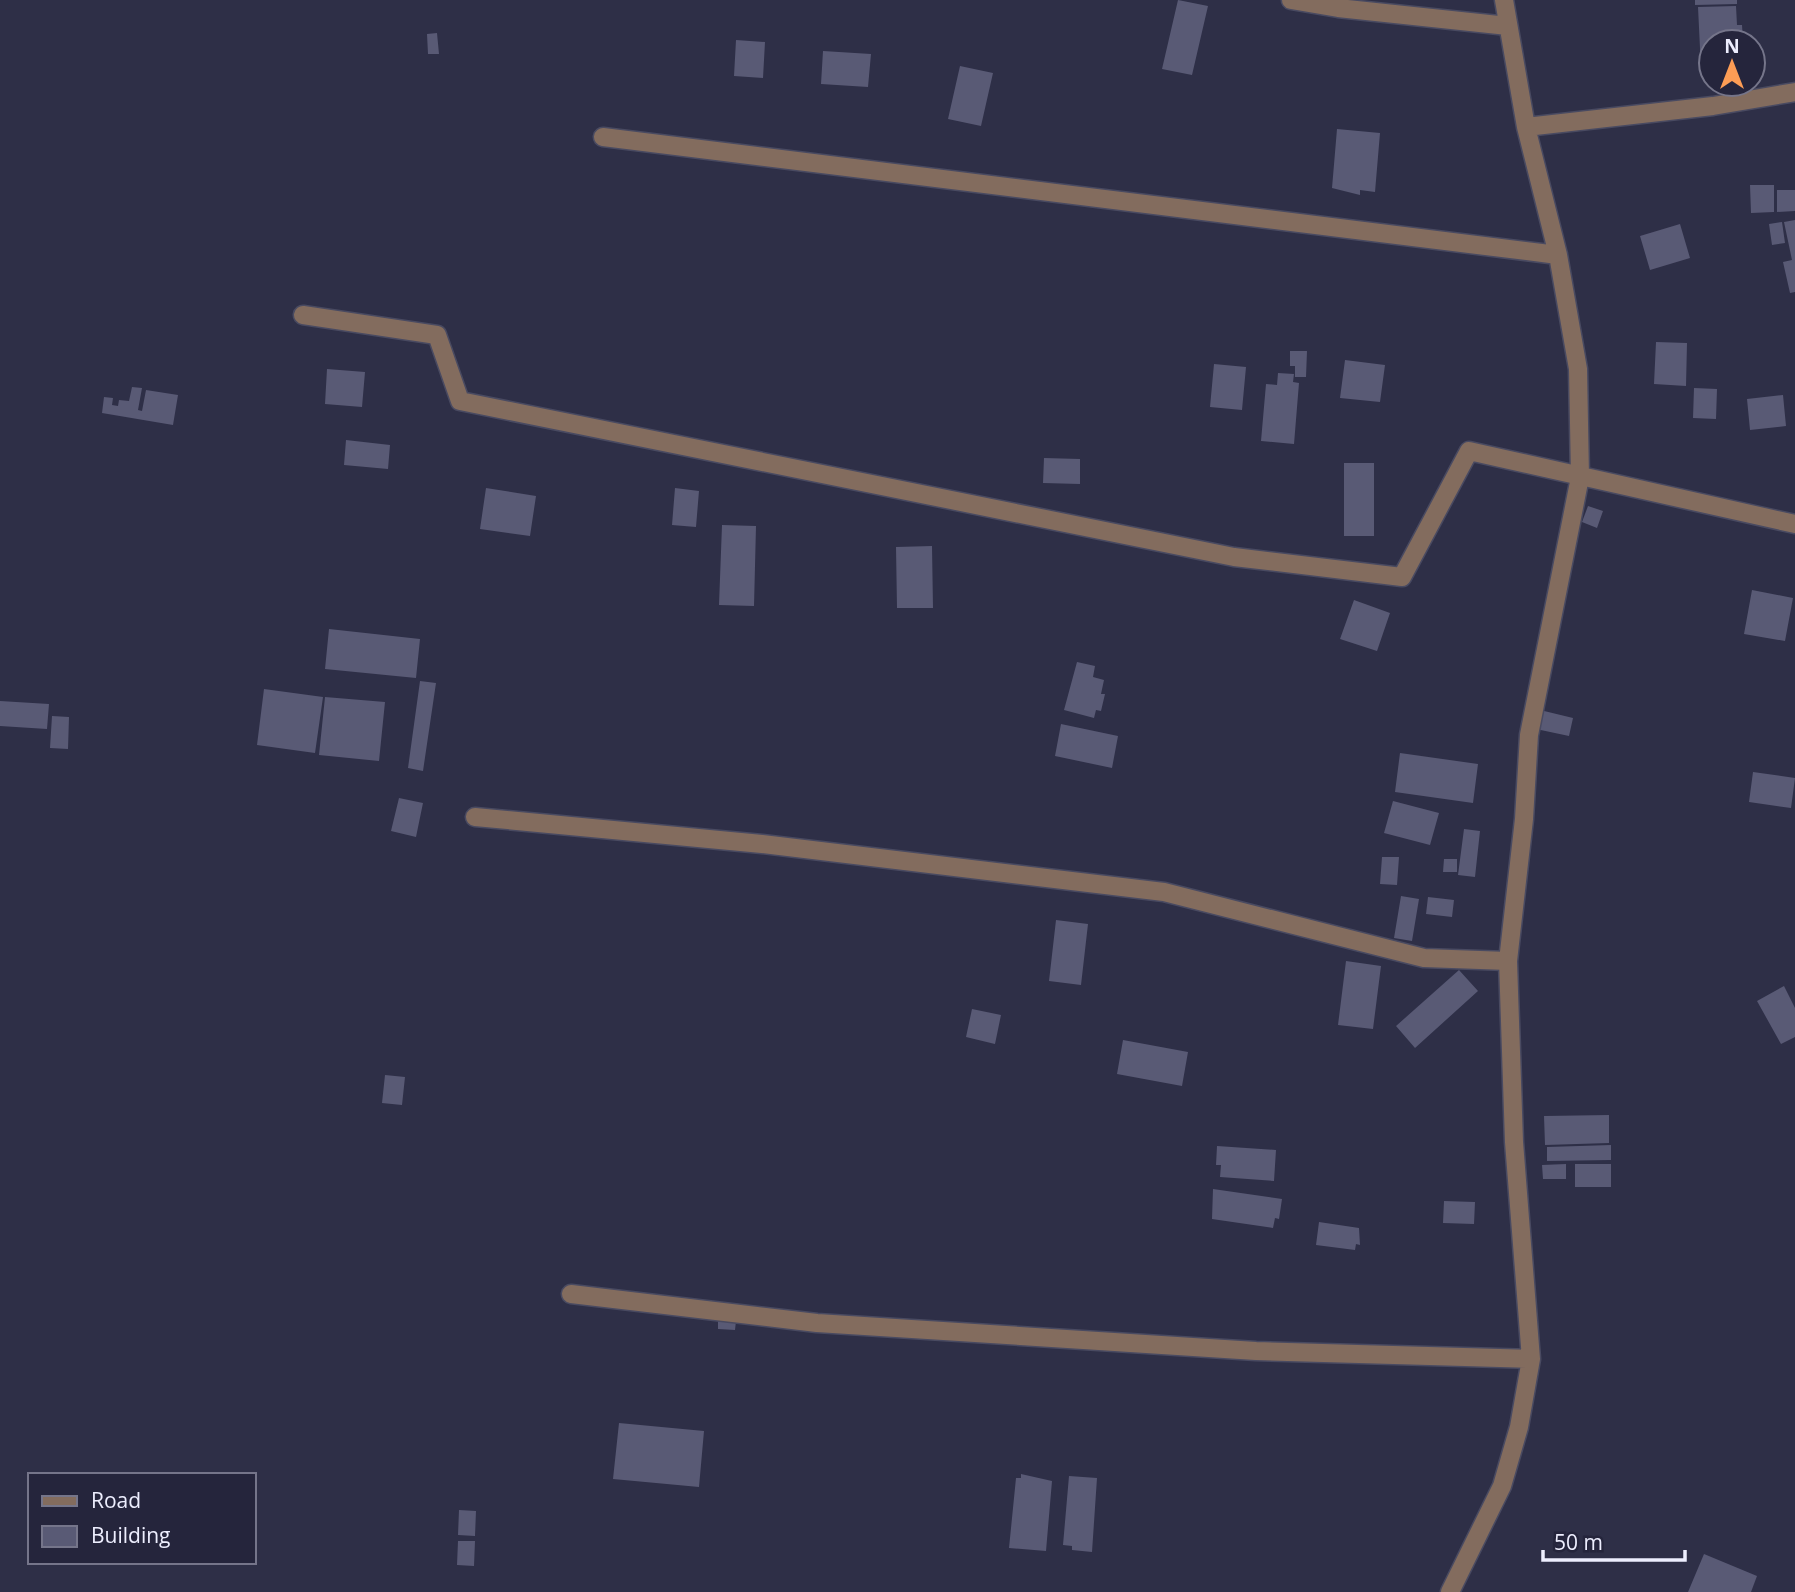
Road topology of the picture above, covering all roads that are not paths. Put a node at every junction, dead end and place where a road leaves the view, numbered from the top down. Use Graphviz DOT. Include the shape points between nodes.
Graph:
graph roads {
  1 [pos="1291,0"];
  2 [pos="1504,0"];
  3 [pos="1508,26"];
  4 [pos="1795,92"];
  5 [pos="1526,127"];
  6 [pos="603,137"];
  7 [pos="1558,255"];
  8 [pos="303,315"];
  9 [pos="1580,477"];
  10 [pos="1795,524"];
  11 [pos="475,817"];
  12 [pos="1508,961"];
  13 [pos="571,1294"];
  14 [pos="1531,1359"];
  15 [pos="1450,1592"];
  1 -- 3 [label="street"];
  2 -- 3 [label="street"];
  3 -- 5 [label="street"];
  4 -- 5 [label="street"];
  5 -- 7 [label="street"];
  6 -- 7 [label="street"];
  7 -- 9 [label="street" via="1578,369"];
  8 -- 9 [label="street" via="437,335 460,401 1234,557 1402,577 1469,451"];
  9 -- 10 [label="street"];
  9 -- 12 [label="street" via="1529,735"];
  11 -- 12 [label="street" via="762,844 1164,892 1424,958"];
  12 -- 14 [label="street" via="1514,1142"];
  13 -- 14 [label="street" via="817,1323 1256,1351"];
  14 -- 15 [label="street" via="1502,1486"];
}
